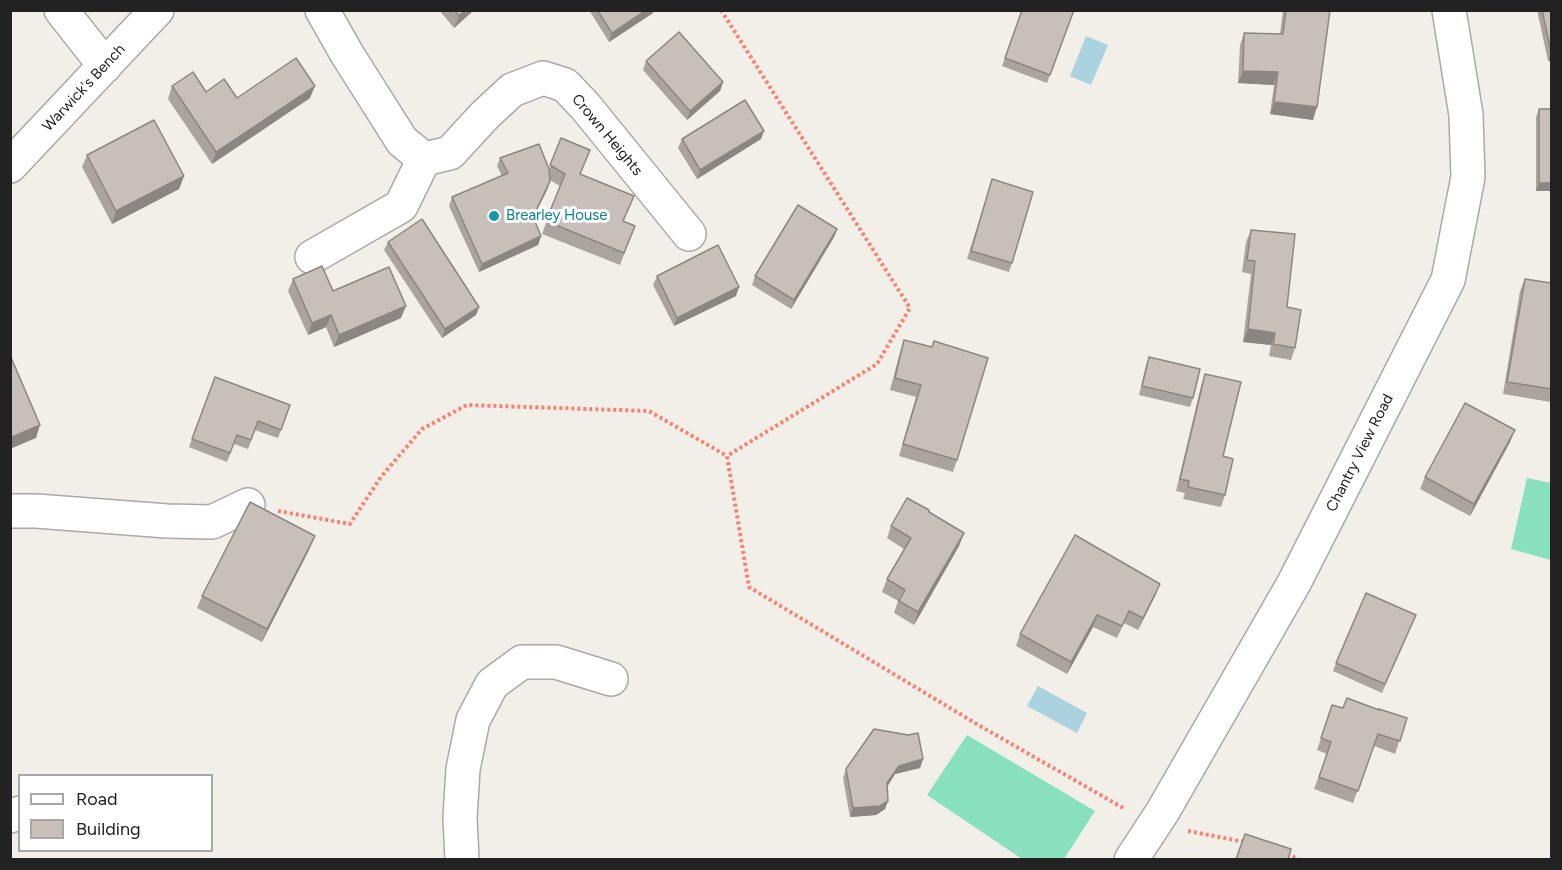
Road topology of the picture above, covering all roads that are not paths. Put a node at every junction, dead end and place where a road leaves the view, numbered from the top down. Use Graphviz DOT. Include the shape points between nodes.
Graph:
graph roads {
  1 [pos="61,10"];
  2 [pos="158,10"];
  3 [pos="322,10"];
  4 [pos="1449,10"];
  5 [pos="105,66"];
  6 [pos="424,159"];
  7 [pos="10,166"];
  8 [pos="689,234"];
  9 [pos="312,257"];
  10 [pos="248,505"];
  11 [pos="10,511"];
  12 [pos="611,679"];
  13 [pos="462,860"];
  14 [pos="1131,860"];
  1 -- 5 [label="street"];
  2 -- 5 [label="street, Warwick's Bench"];
  3 -- 6 [label="street" via="402,141"];
  4 -- 14 [label="street, Chantry View Road" via="1466,114 1468,177 1448,280 1294,583"];
  5 -- 7 [label="street, Warwick's Bench"];
  6 -- 8 [label="street, Crown Heights" via="450,153 512,90 543,78 565,86 585,106"];
  6 -- 9 [label="street" via="401,206"];
  10 -- 11 [label="street" via="212,522"];
  12 -- 13 [label="street" via="556,662 522,662 492,684 473,720 463,769"];
}
